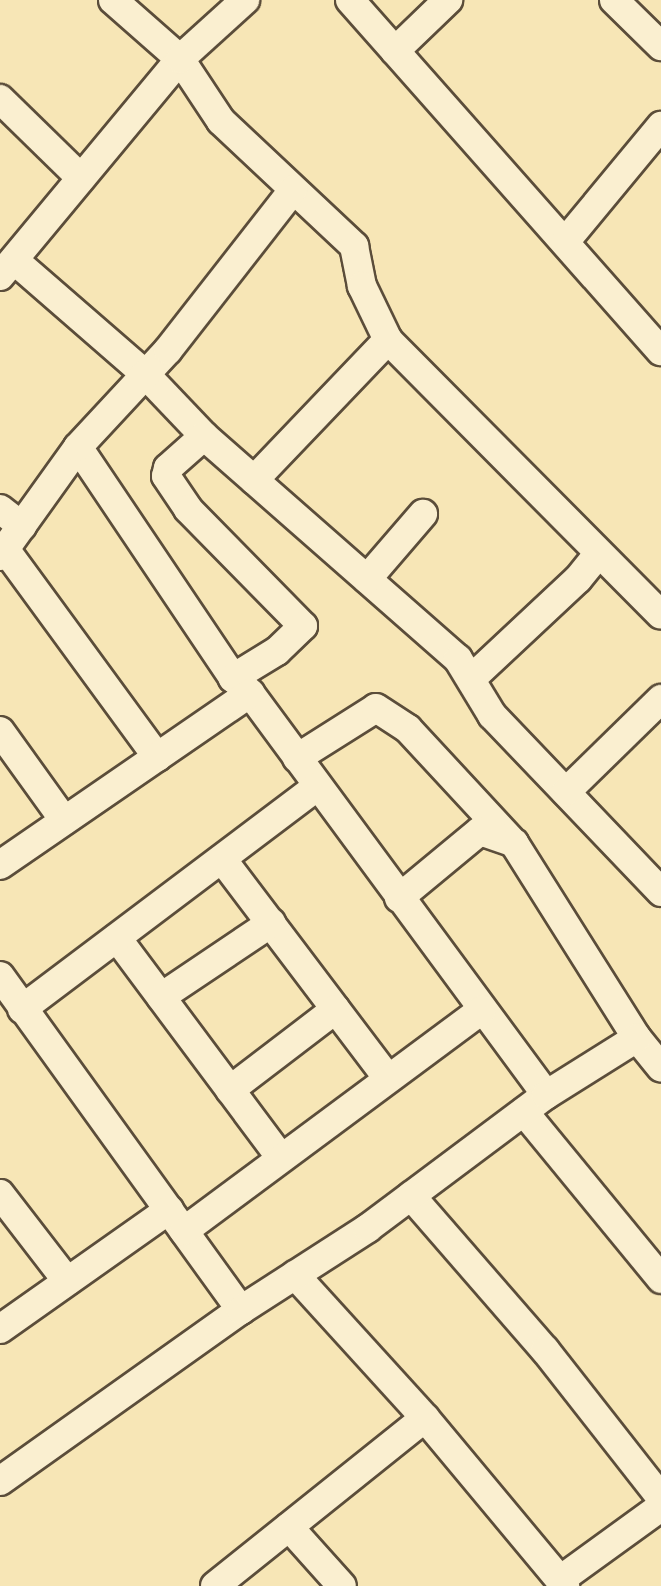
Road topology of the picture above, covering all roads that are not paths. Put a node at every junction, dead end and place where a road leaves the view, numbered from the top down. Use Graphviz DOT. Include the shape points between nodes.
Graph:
graph roads {
  1 [pos="113,0"];
  2 [pos="245,0"];
  3 [pos="350,0"];
  4 [pos="448,0"];
  5 [pos="614,0"];
  6 [pos="661,46"];
  7 [pos="395,51"];
  8 [pos="180,59"];
  9 [pos="0,99"];
  10 [pos="661,126"];
  11 [pos="81,178"];
  12 [pos="293,190"];
  13 [pos="565,242"];
  14 [pos="7,268"];
  15 [pos="388,340"];
  16 [pos="661,351"];
  17 [pos="145,374"];
  18 [pos="204,436"];
  19 [pos="78,447"];
  20 [pos="254,480"];
  21 [pos="0,509"];
  22 [pos="422,514"];
  23 [pos="22,526"];
  24 [pos="3,552"];
  25 [pos="598,554"];
  26 [pos="367,579"];
  27 [pos="661,615"];
  28 [pos="471,679"];
  29 [pos="242,685"];
  30 [pos="661,699"];
  31 [pos="0,731"];
  32 [pos="157,757"];
  33 [pos="297,758"];
  34 [pos="317,787"];
  35 [pos="566,792"];
  36 [pos="64,820"];
  37 [pos="514,844"];
  38 [pos="222,859"];
  39 [pos="0,865"];
  40 [pos="660,889"];
  41 [pos="399,898"];
  42 [pos="271,923"];
  43 [pos="117,937"];
  44 [pos="1,981"];
  45 [pos="162,998"];
  46 [pos="22,1009"];
  47 [pos="336,1009"];
  48 [pos="482,1010"];
  49 [pos="637,1038"];
  50 [pos="661,1068"];
  51 [pos="387,1076"];
  52 [pos="230,1090"];
  53 [pos="535,1103"];
  54 [pos="280,1157"];
  55 [pos="0,1194"];
  56 [pos="411,1196"];
  57 [pos="176,1221"];
  58 [pos="295,1275"];
  59 [pos="661,1279"];
  60 [pos="67,1282"];
  61 [pos="241,1310"];
  62 [pos="0,1329"];
  63 [pos="425,1418"];
  64 [pos="0,1481"];
  65 [pos="661,1497"];
  66 [pos="661,1507"];
  67 [pos="289,1527"];
  68 [pos="562,1583"];
  69 [pos="215,1586"];
  70 [pos="342,1586"];
  1 -- 8 [label="street"];
  2 -- 8 [label="street"];
  3 -- 7 [label="street"];
  4 -- 7 [label="street"];
  5 -- 6 [label="street"];
  7 -- 13 [label="street"];
  8 -- 11 [label="street"];
  8 -- 12 [label="street" via="221,121"];
  9 -- 11 [label="street"];
  10 -- 13 [label="street"];
  11 -- 14 [label="street"];
  12 -- 15 [label="street" via="354,246 362,286"];
  12 -- 17 [label="street"];
  13 -- 16 [label="street"];
  14 -- 17 [label="street"];
  15 -- 20 [label="street"];
  15 -- 25 [label="street"];
  17 -- 18 [label="street"];
  17 -- 19 [label="street"];
  18 -- 20 [label="street"];
  18 -- 29 [label="street" via="168,468 166,476 188,509 303,626"];
  19 -- 23 [label="street"];
  19 -- 29 [label="street"];
  20 -- 26 [label="street"];
  21 -- 23 [label="street"];
  22 -- 26 [label="street"];
  23 -- 24 [label="street"];
  24 -- 32 [label="street"];
  25 -- 27 [label="street"];
  25 -- 28 [label="street" via="578,579"];
  26 -- 28 [label="street" via="458,659"];
  28 -- 35 [label="street" via="492,715"];
  29 -- 32 [label="street"];
  29 -- 33 [label="street"];
  30 -- 35 [label="street"];
  31 -- 36 [label="street"];
  32 -- 36 [label="street"];
  33 -- 34 [label="street"];
  33 -- 37 [label="street" via="376,708 408,729"];
  34 -- 38 [label="street"];
  34 -- 41 [label="street"];
  35 -- 40 [label="street"];
  36 -- 39 [label="street"];
  37 -- 41 [label="street" via="480,831"];
  37 -- 49 [label="street"];
  38 -- 42 [label="street"];
  38 -- 43 [label="street"];
  41 -- 48 [label="street"];
  42 -- 45 [label="street"];
  42 -- 47 [label="street"];
  43 -- 45 [label="street"];
  43 -- 46 [label="street"];
  44 -- 46 [label="street"];
  45 -- 52 [label="street"];
  46 -- 57 [label="street"];
  47 -- 51 [label="street"];
  47 -- 52 [label="street"];
  48 -- 51 [label="street"];
  48 -- 53 [label="street"];
  49 -- 50 [label="street"];
  49 -- 53 [label="street"];
  51 -- 54 [label="street"];
  52 -- 54 [label="street"];
  53 -- 56 [label="street"];
  53 -- 59 [label="street"];
  54 -- 57 [label="street"];
  55 -- 60 [label="street"];
  56 -- 58 [label="street"];
  56 -- 65 [label="street" via="545,1350"];
  57 -- 60 [label="street"];
  57 -- 61 [label="street"];
  58 -- 61 [label="street"];
  58 -- 63 [label="street"];
  60 -- 62 [label="street"];
  61 -- 64 [label="street"];
  63 -- 67 [label="street"];
  63 -- 68 [label="street"];
  66 -- 68 [label="street"];
  67 -- 69 [label="street"];
  67 -- 70 [label="street"];
}
